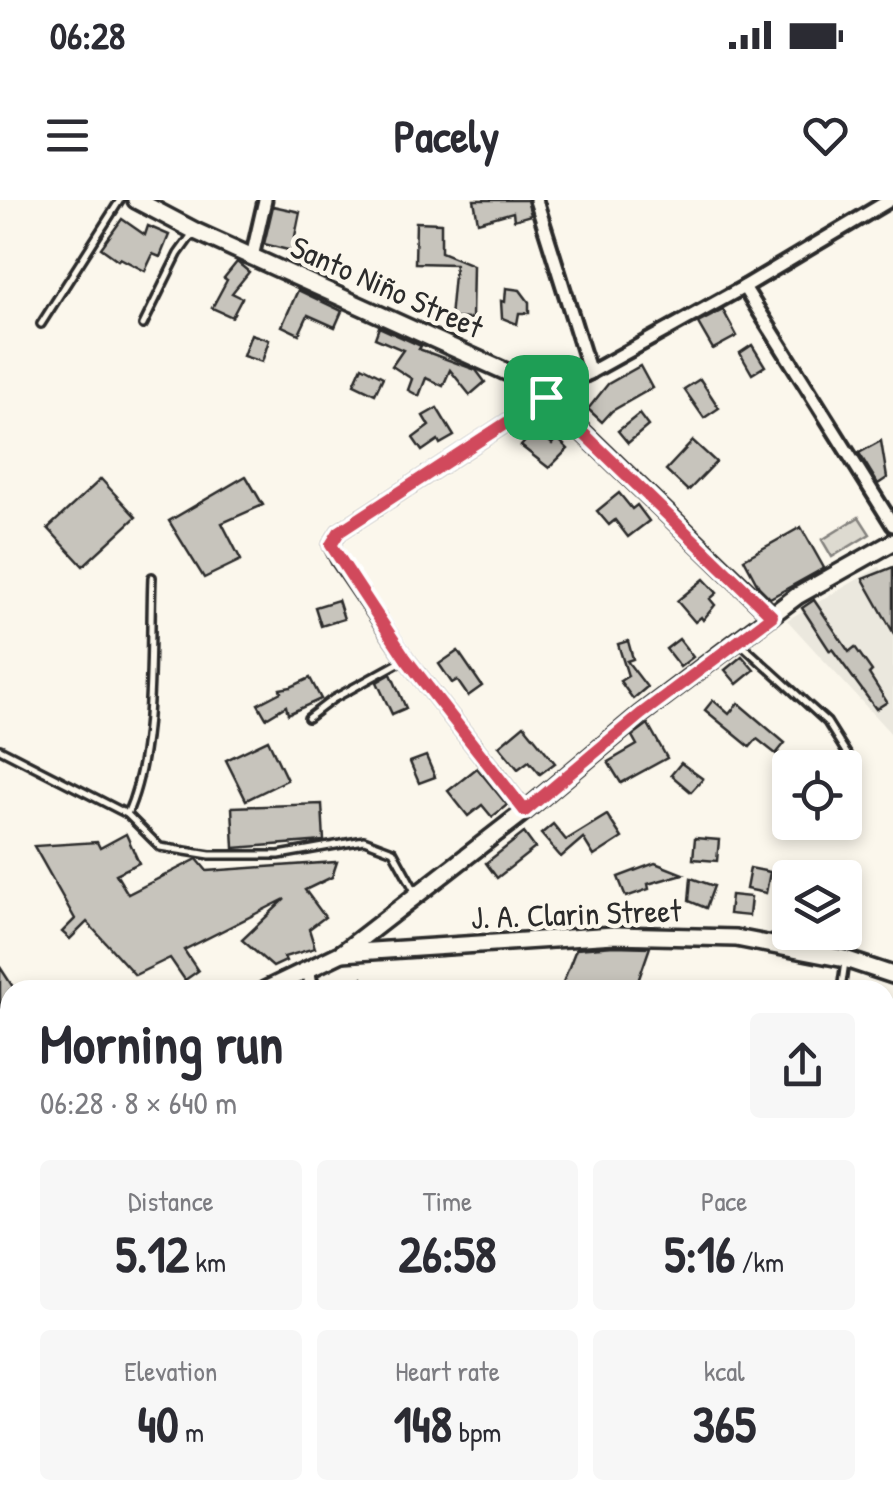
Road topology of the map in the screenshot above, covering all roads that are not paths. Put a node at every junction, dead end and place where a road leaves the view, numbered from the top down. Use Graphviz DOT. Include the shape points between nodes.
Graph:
graph roads {
  1 [pos="120,200"];
  2 [pos="136,200"];
  3 [pos="265,200"];
  4 [pos="536,200"];
  5 [pos="890,200"];
  6 [pos="195,231"];
  7 [pos="252,257"];
  8 [pos="744,287"];
  9 [pos="41,324"];
  10 [pos="142,325"];
  11 [pos="590,373"];
  12 [pos="546,397"];
  13 [pos="893,525"];
  14 [pos="893,542"];
  15 [pos="152,576"];
  16 [pos="772,616"];
  17 [pos="738,641"];
  18 [pos="406,659"];
  19 [pos="308,718"];
  20 [pos="0,749"];
  21 [pos="844,750"];
  22 [pos="525,811"];
  23 [pos="127,814"];
  24 [pos="416,893"];
  25 [pos="342,953"];
  26 [pos="845,960"];
  27 [pos="308,968"];
  28 [pos="893,975"];
  29 [pos="285,980"];
  30 [pos="310,980"];
  31 [pos="842,980"];
  1 -- 9 [label="lane"];
  2 -- 6 [label="main road, Santo Niño Street"];
  3 -- 7 [label="street"];
  4 -- 11 [label="street"];
  5 -- 8 [label="street"];
  6 -- 7 [label="main road, Santo Niño Street"];
  6 -- 10 [label="lane"];
  7 -- 12 [label="main road, Santo Niño Street" via="495,365"];
  8 -- 11 [label="street"];
  8 -- 13 [label="street"];
  11 -- 12 [label="street"];
  12 -- 16 [label="main road, Santo Niño Street"];
  12 -- 18 [label="street" via="339,532 331,545"];
  14 -- 16 [label="main road"];
  15 -- 23 [label="lane" via="147,719"];
  16 -- 17 [label="main road"];
  17 -- 21 [label="lane" via="827,722"];
  17 -- 22 [label="main road"];
  18 -- 19 [label="lane"];
  18 -- 22 [label="street"];
  20 -- 23 [label="lane"];
  22 -- 24 [label="main road"];
  23 -- 24 [label="lane" via="160,847 210,855 278,854 364,840 393,851"];
  24 -- 25 [label="main road"];
  25 -- 26 [label="main road, J. A. Clarin Street" via="614,934 736,938"];
  25 -- 27 [label="main road, J. A. Clarin Street"];
  26 -- 28 [label="main road, J. A. Clarin Street"];
  26 -- 31 [label="lane"];
  27 -- 29 [label="main road, J. A. Clarin Street"];
  27 -- 30 [label="street"];
}
